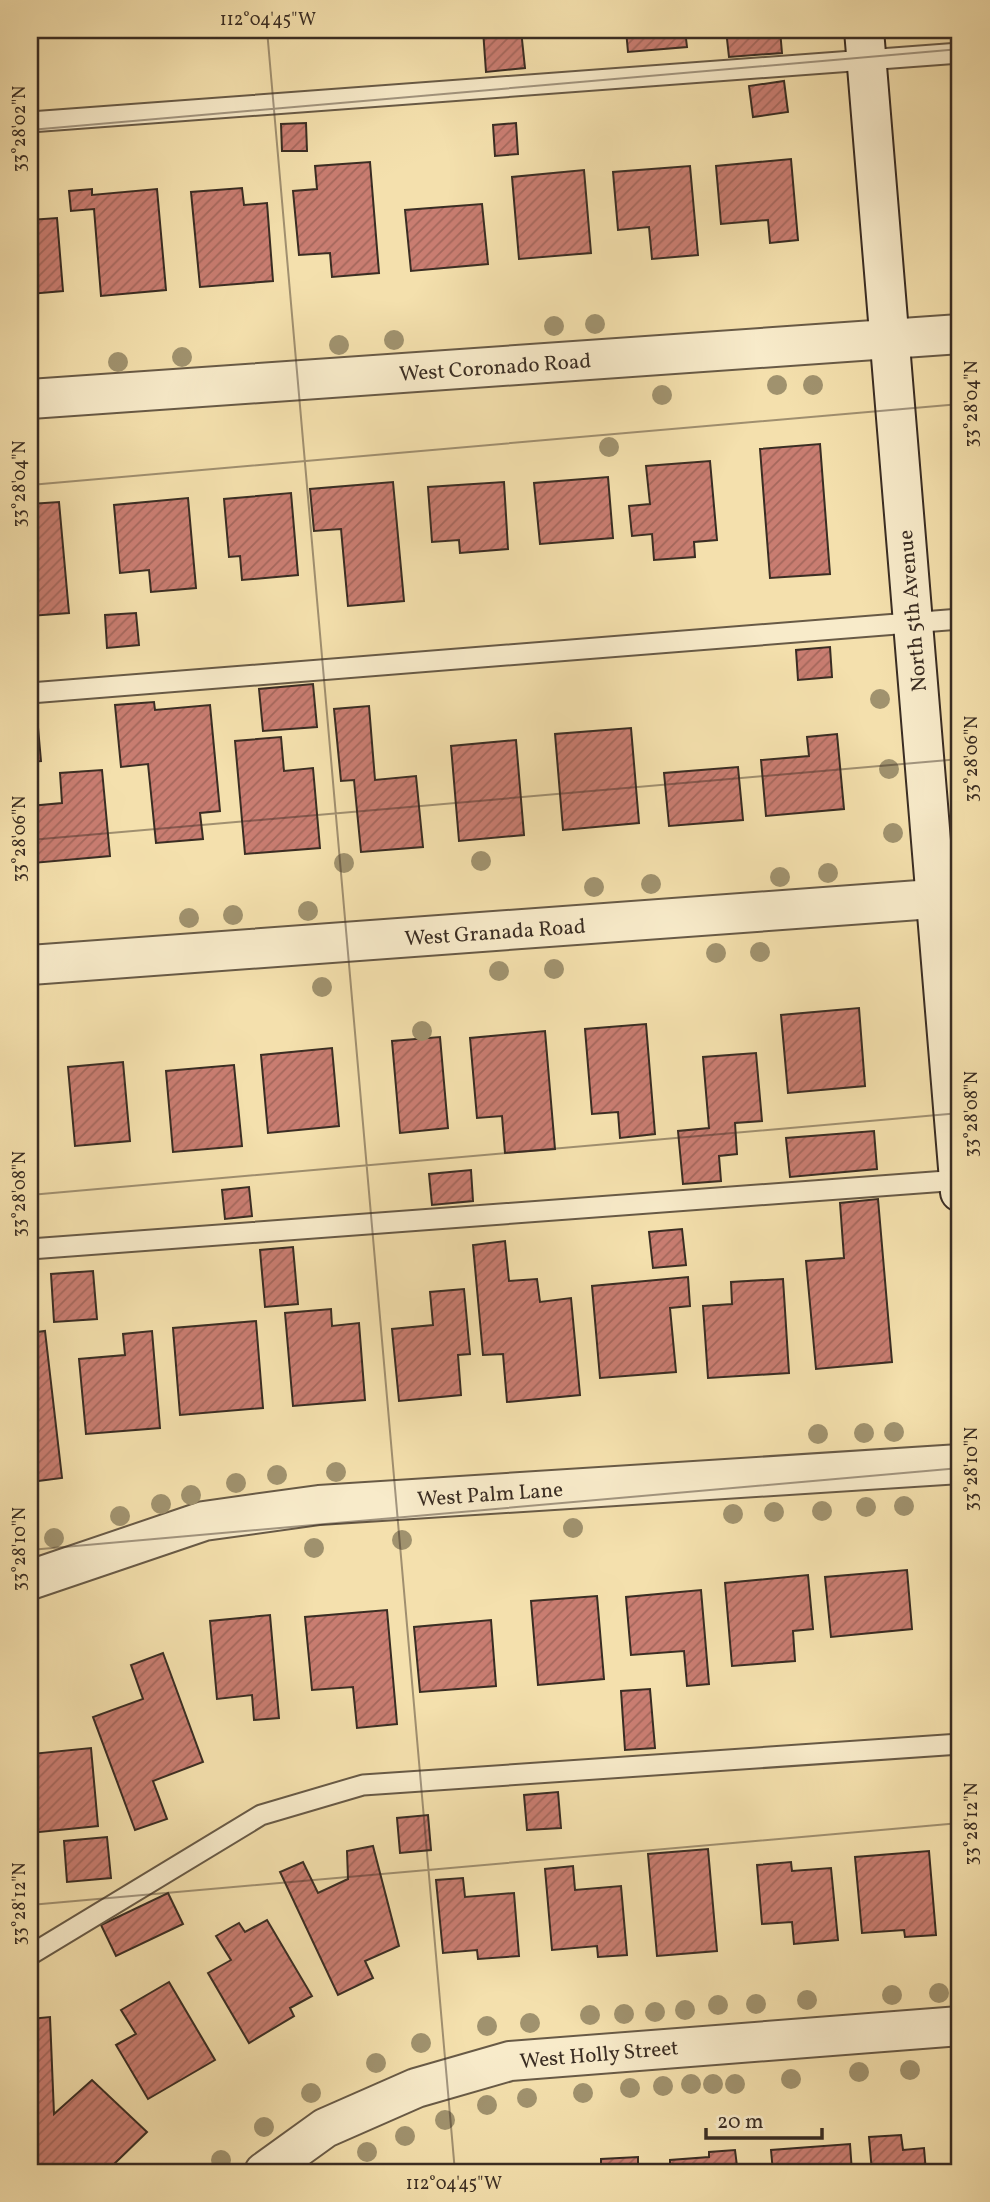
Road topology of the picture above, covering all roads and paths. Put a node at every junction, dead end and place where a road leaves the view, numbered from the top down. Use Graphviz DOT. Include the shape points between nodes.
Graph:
graph roads {
  1 [pos="865,45"];
  2 [pos="960,53"];
  3 [pos="30,122"];
  4 [pos="960,334"];
  5 [pos="889,340"];
  6 [pos="30,399"];
  7 [pos="960,619"];
  8 [pos="914,622"];
  9 [pos="30,692"];
  10 [pos="948,898"];
  11 [pos="30,965"];
  12 [pos="960,1184"];
  13 [pos="30,1248"];
  14 [pos="960,1464"];
  15 [pos="30,1580"];
  16 [pos="960,1744"];
  17 [pos="30,1955"];
  18 [pos="960,2026"];
  19 [pos="264,2172"];
  1 -- 2 [label="lane"];
  1 -- 3 [label="lane"];
  1 -- 5 [label="street, North 5th Avenue"];
  4 -- 5 [label="street, West Coronado Road"];
  5 -- 6 [label="street, West Coronado Road"];
  5 -- 8 [label="street, North 5th Avenue"];
  7 -- 8 [label="lane"];
  8 -- 9 [label="lane"];
  8 -- 10 [label="street, North 5th Avenue"];
  10 -- 11 [label="street, West Granada Road"];
  10 -- 12 [label="street, North 5th Avenue"];
  12 -- 13 [label="lane"];
  14 -- 15 [label="street, West Palm Lane" via="319,1505 204,1521"];
  16 -- 17 [label="lane" via="363,1785 261,1815"];
  18 -- 19 [label="street, West Holly Street" via="510,2061 416,2088 325,2128"];
}
